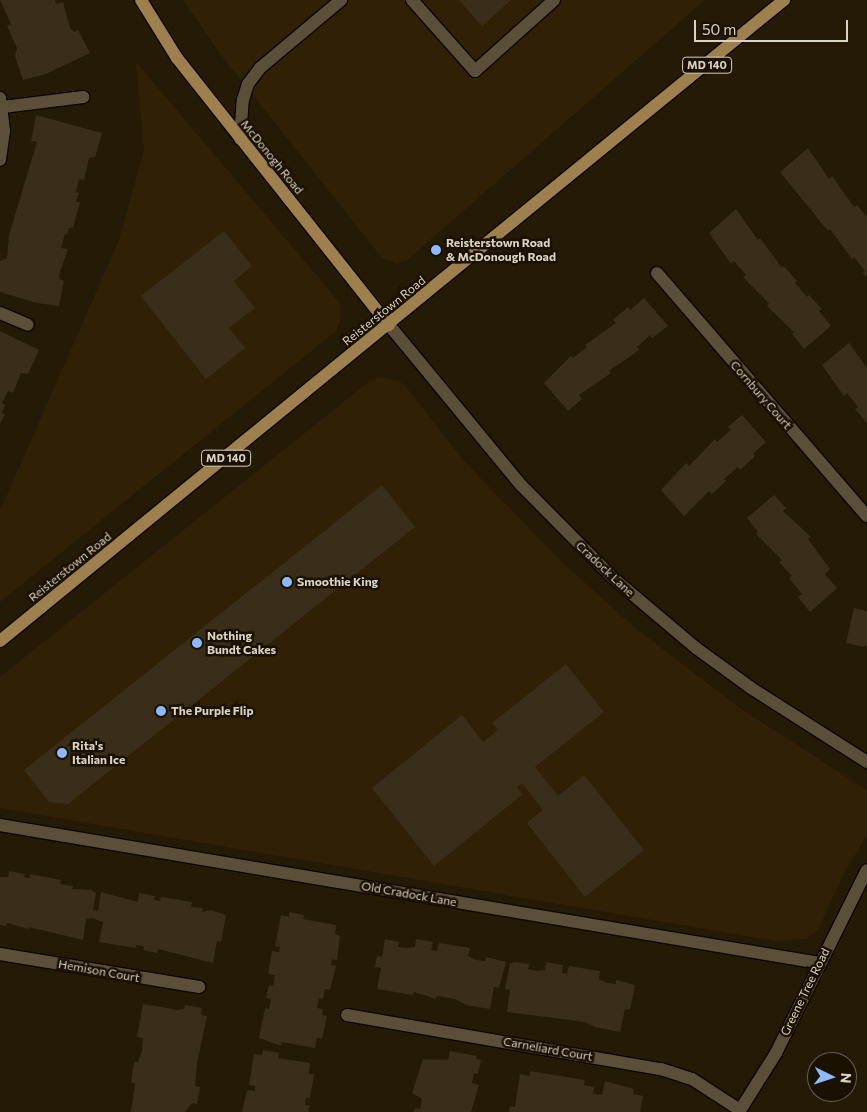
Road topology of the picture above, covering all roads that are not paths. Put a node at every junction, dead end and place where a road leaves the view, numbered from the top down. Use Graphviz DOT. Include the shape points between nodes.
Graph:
graph roads {
  1 [pos="141,0"];
  2 [pos="341,0"];
  3 [pos="412,0"];
  4 [pos="554,0"];
  5 [pos="784,0"];
  6 [pos="83,97"];
  7 [pos="1,102"];
  8 [pos="240,139"];
  9 [pos="0,160"];
  10 [pos="657,273"];
  11 [pos="0,313"];
  12 [pos="389,325"];
  13 [pos="28,326"];
  14 [pos="867,516"];
  15 [pos="0,641"];
  16 [pos="867,762"];
  17 [pos="0,825"];
  18 [pos="867,870"];
  19 [pos="0,954"];
  20 [pos="819,963"];
  21 [pos="199,987"];
  22 [pos="347,1015"];
  23 [pos="740,1111"];
  1 -- 8 [label="main road, McDonogh Road" via="177,58"];
  2 -- 8 [label="street" via="254,76 243,100"];
  3 -- 4 [label="street" via="475,71"];
  5 -- 12 [label="main road, Reisterstown Road / MD 140"];
  6 -- 7 [label="street"];
  7 -- 9 [label="street"];
  8 -- 12 [label="main road, McDonogh Road"];
  10 -- 14 [label="street, Cornbury Court"];
  11 -- 13 [label="street"];
  12 -- 15 [label="main road, Reisterstown Road / MD 140"];
  12 -- 16 [label="street, Cradock Lane" via="515,478 612,577 696,648"];
  17 -- 20 [label="street, Old Cradock Lane"];
  18 -- 20 [label="street, Greene Tree Road"];
  19 -- 21 [label="street, Hemison Court"];
  20 -- 23 [label="street, Greene Tree Road" via="776,1053"];
  22 -- 23 [label="street, Carneliard Court" via="661,1068 692,1079"];
}
